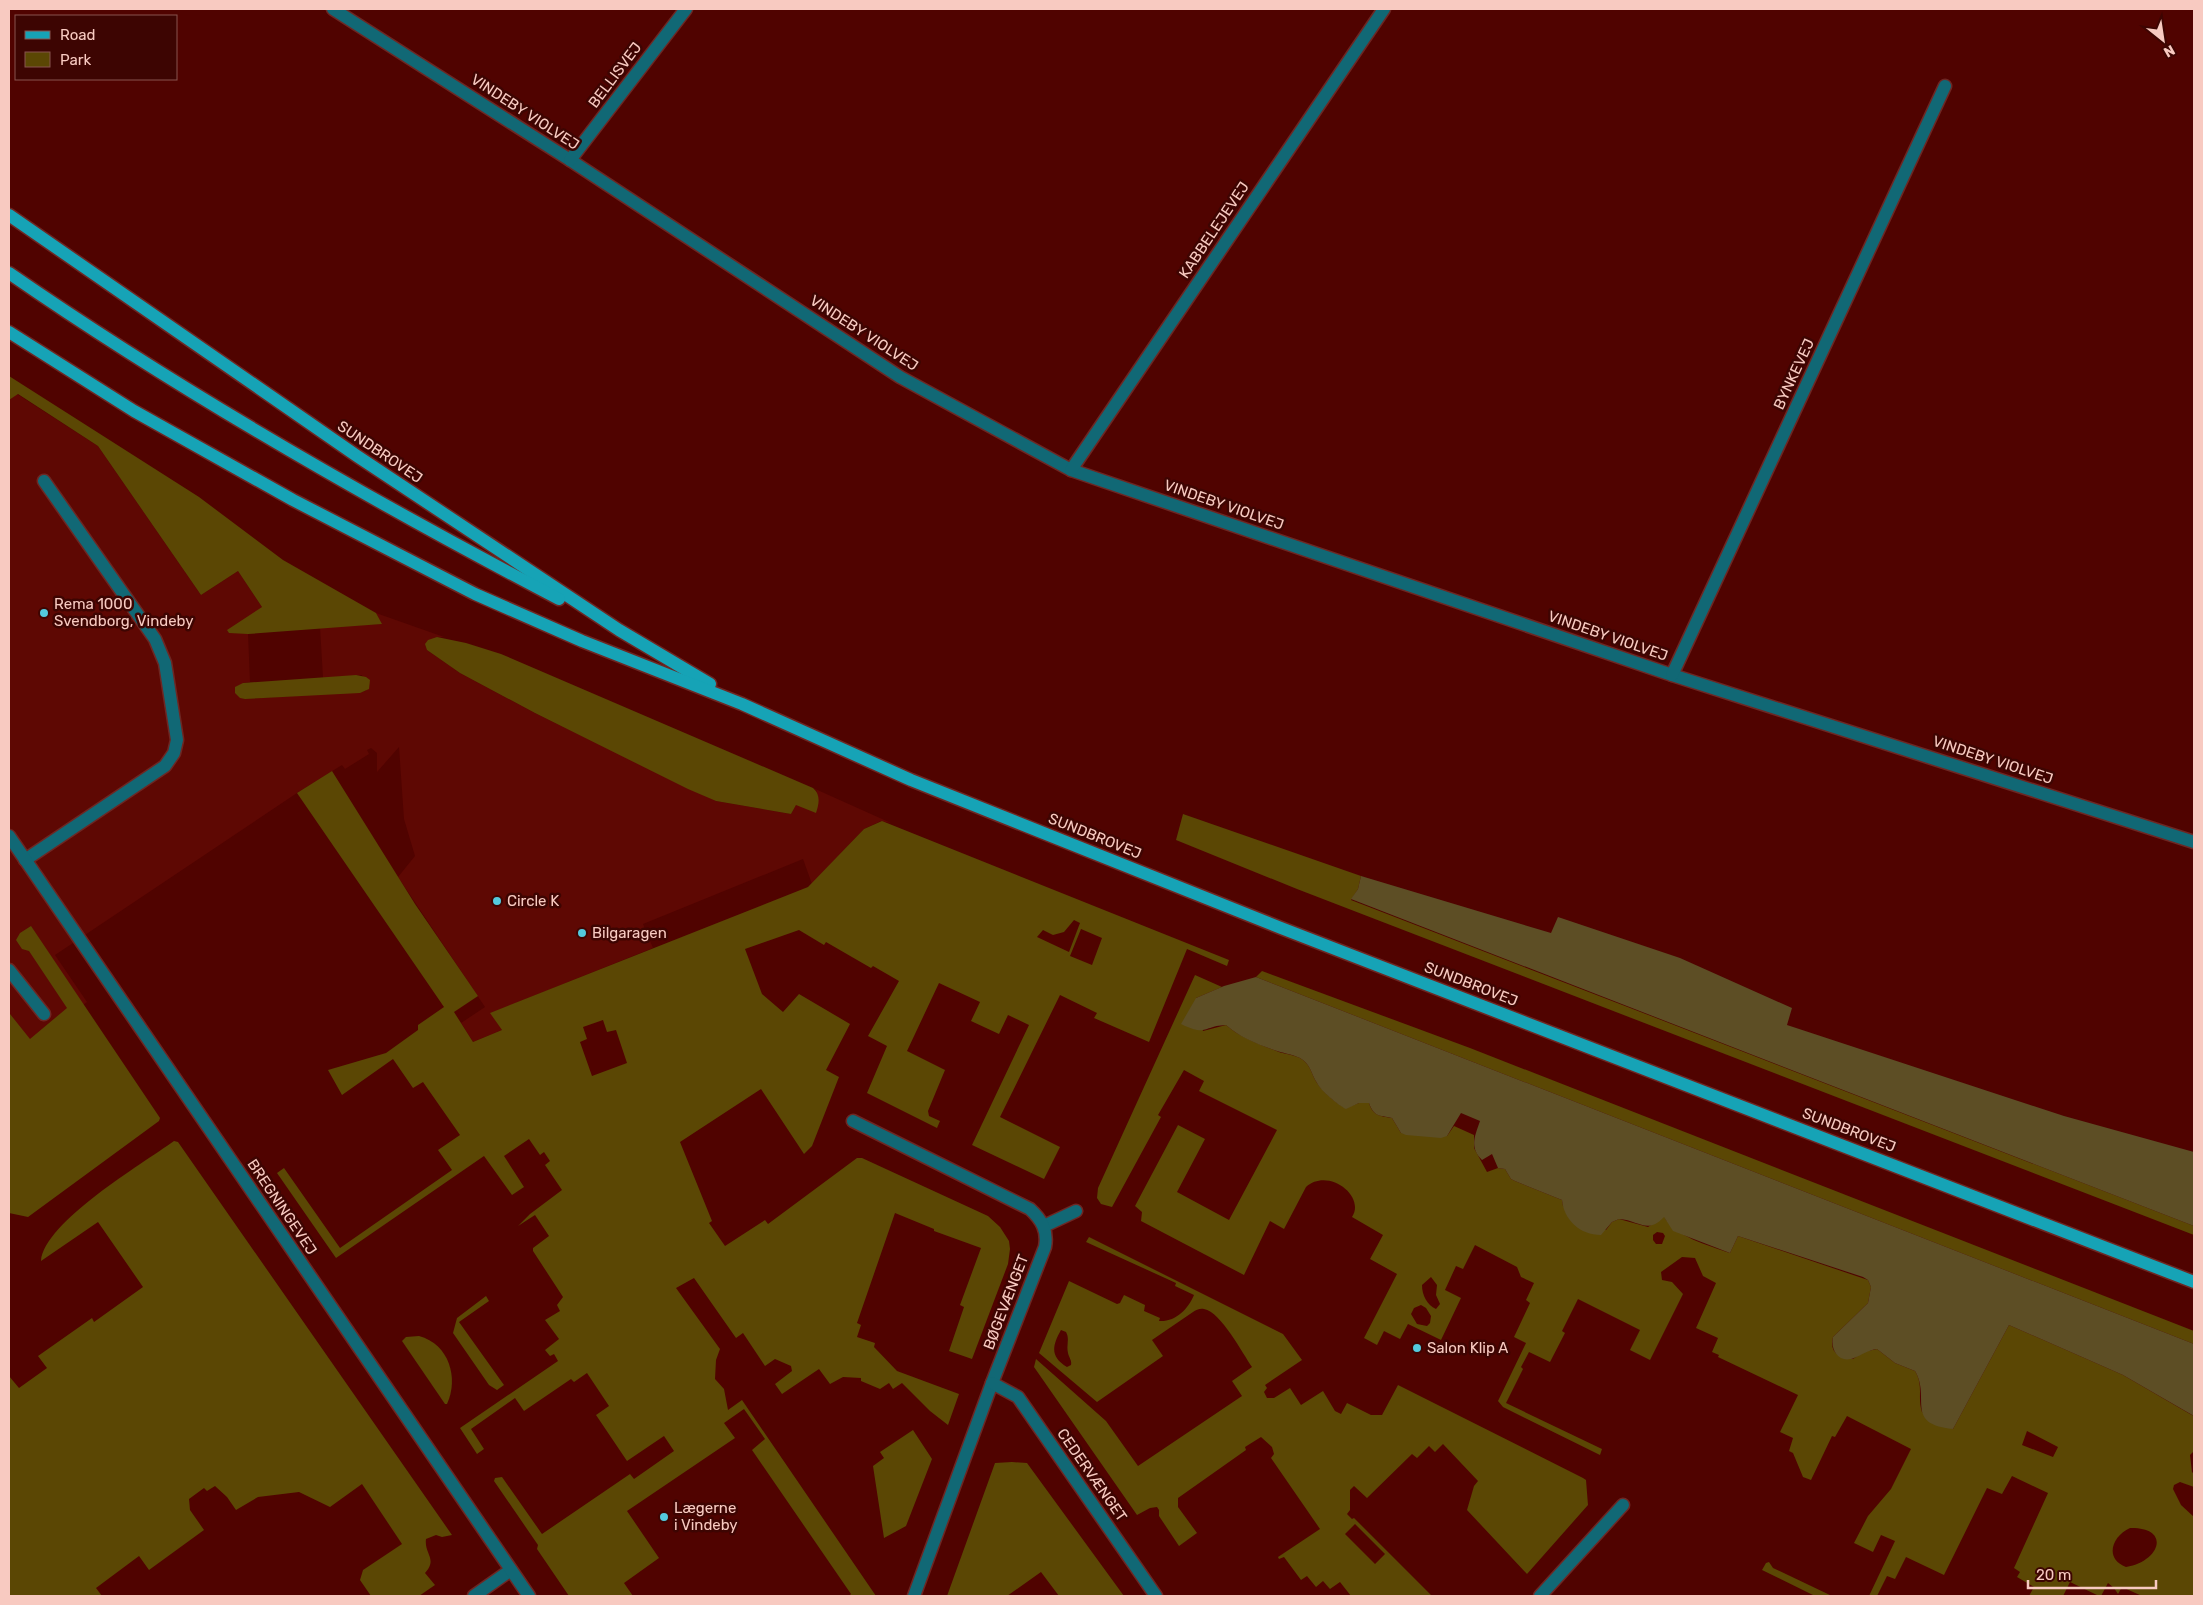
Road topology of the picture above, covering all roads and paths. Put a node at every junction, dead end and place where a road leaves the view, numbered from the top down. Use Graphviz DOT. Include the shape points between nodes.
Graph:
graph roads {
  1 [pos="333,9"];
  2 [pos="686,9"];
  3 [pos="1384,9"];
  4 [pos="1945,86"];
  5 [pos="570,160"];
  6 [pos="9,215"];
  7 [pos="9,273"];
  8 [pos="9,332"];
  9 [pos="1071,470"];
  10 [pos="44,481"];
  11 [pos="619,630"];
  12 [pos="1672,675"];
  13 [pos="742,704"];
  14 [pos="9,836"];
  15 [pos="2194,842"];
  16 [pos="25,860"];
  17 [pos="9,970"];
  18 [pos="44,1014"];
  19 [pos="852,1121"];
  20 [pos="1076,1211"];
  21 [pos="1044,1226"];
  22 [pos="2194,1282"];
  23 [pos="992,1383"];
  24 [pos="1623,1505"];
  25 [pos="511,1570"];
  26 [pos="474,1596"];
  27 [pos="530,1596"];
  28 [pos="914,1596"];
  29 [pos="1156,1596"];
  30 [pos="1540,1596"];
  1 -- 5 [label="street, VINDEBY VIOLVEJ"];
  2 -- 5 [label="street, BELLISVEJ"];
  3 -- 9 [label="street, KABBELEJEVEJ"];
  4 -- 12 [label="street, BYNKEVEJ"];
  5 -- 9 [label="street, VINDEBY VIOLVEJ" via="900,377"];
  6 -- 11 [label="main road, SUNDBROVEJ" via="300,418"];
  7 -- 11 [label="main road" via="148,365 274,441 425,527"];
  8 -- 13 [label="main road, SUNDBROVEJ" via="203,451 475,594 582,641"];
  9 -- 12 [label="street, VINDEBY VIOLVEJ"];
  10 -- 16 [label="street" via="155,639 165,663 176,746 165,766"];
  11 -- 13 [label="main road, SUNDBROVEJ"];
  12 -- 15 [label="street, VINDEBY VIOLVEJ"];
  13 -- 22 [label="main road, SUNDBROVEJ" via="911,780 1272,924"];
  14 -- 16 [label="street, BREGNINGEVEJ"];
  16 -- 25 [label="street, BREGNINGEVEJ"];
  17 -- 18 [label="street"];
  19 -- 21 [label="street" via="1030,1209"];
  20 -- 21 [label="street"];
  21 -- 23 [label="street, BØGEVÆNGET" via="1045,1247"];
  23 -- 28 [label="street, BØGEVÆNGET"];
  23 -- 29 [label="street, CEDERVÆNGET" via="1018,1397"];
  24 -- 30 [label="street"];
  25 -- 26 [label="street"];
  25 -- 27 [label="street, BREGNINGEVEJ"];
}
